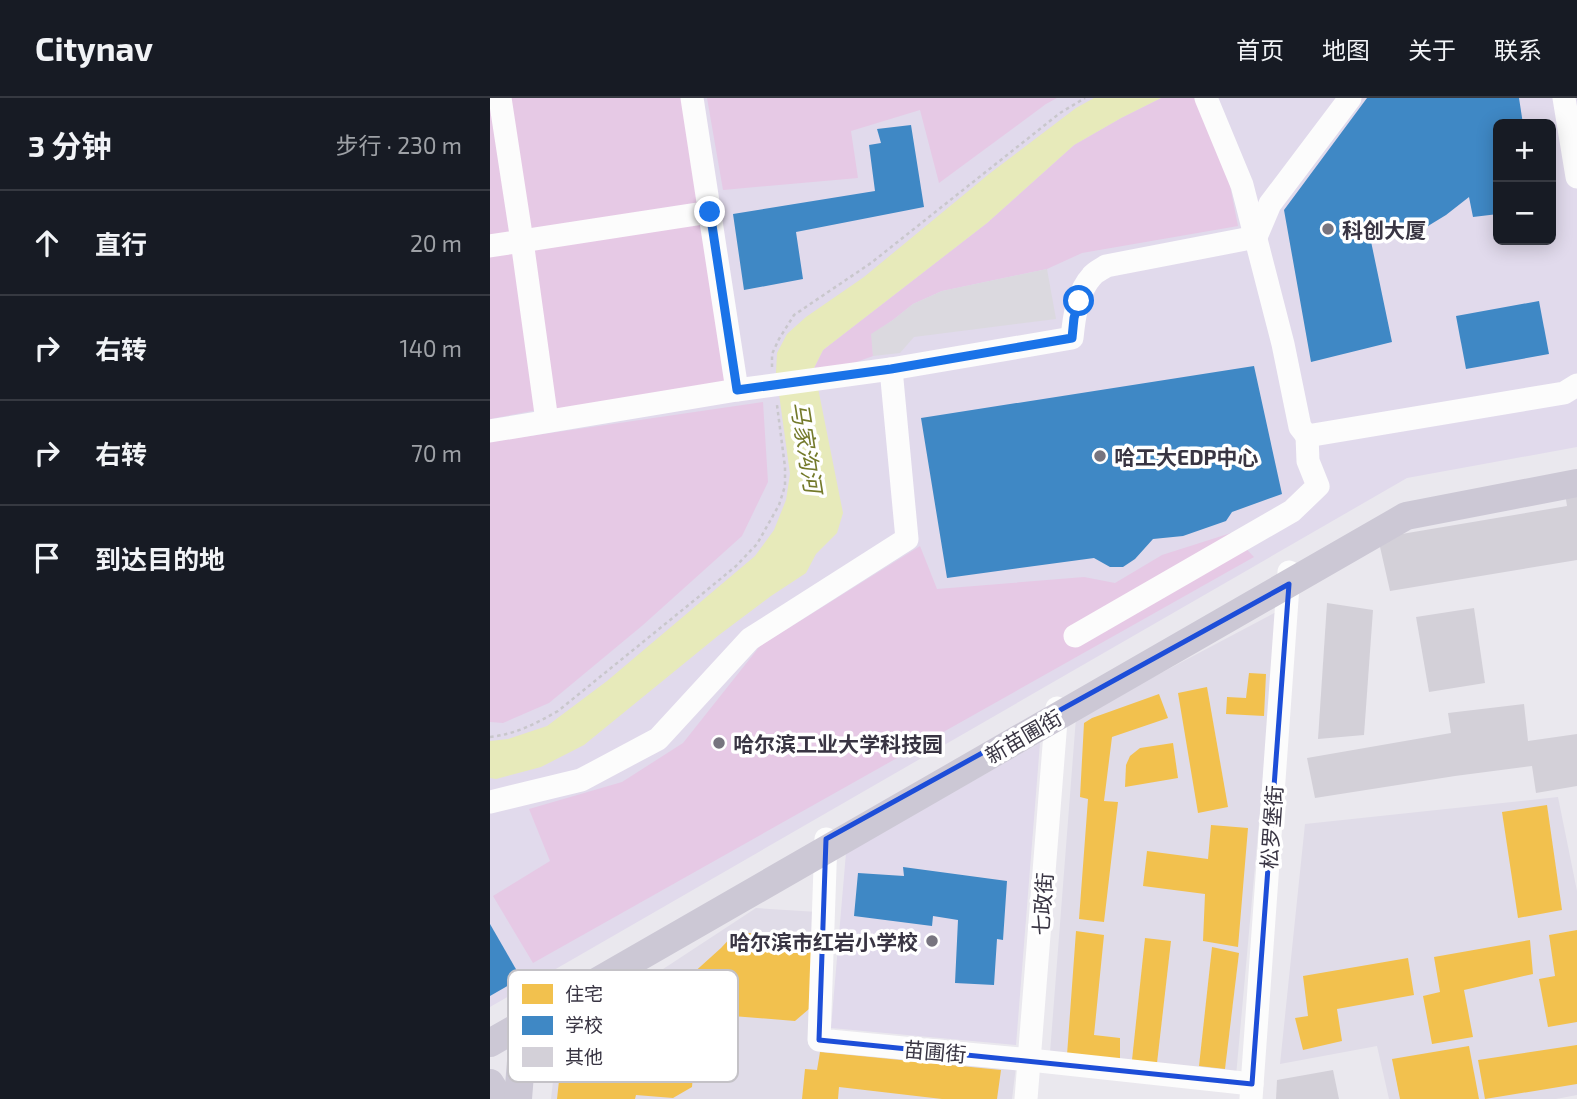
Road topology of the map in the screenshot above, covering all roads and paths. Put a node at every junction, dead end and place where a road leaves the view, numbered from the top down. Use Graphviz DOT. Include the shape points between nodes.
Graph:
graph roads {
  1 [pos="500,98"];
  2 [pos="692,98"];
  3 [pos="1085,98"];
  4 [pos="1206,98"];
  5 [pos="1350,98"];
  6 [pos="1564,98"];
  7 [pos="1577,177"];
  8 [pos="710,212"];
  9 [pos="1255,237"];
  10 [pos="522,241"];
  11 [pos="490,246"];
  12 [pos="772,369"];
  13 [pos="891,369"];
  14 [pos="1577,386"];
  15 [pos="737,390"];
  16 [pos="775,394"];
  17 [pos="547,421"];
  18 [pos="490,431"];
  19 [pos="1307,436"];
  20 [pos="1577,469"];
  21 [pos="1577,483"];
  22 [pos="1289,576"];
  23 [pos="1075,636"];
  24 [pos="1056,713"];
  25 [pos="490,737"];
  26 [pos="490,802"];
  27 [pos="826,844"];
  28 [pos="603,970"];
  29 [pos="508,1021"];
  30 [pos="490,1027"];
  31 [pos="508,1028"];
  32 [pos="490,1043"];
  33 [pos="1030,1060"];
  34 [pos="490,1083"];
  35 [pos="1251,1092"];
  36 [pos="500,1099"];
  37 [pos="1026,1099"];
  1 -- 10 [label="street"];
  2 -- 8 [label="street"];
  3 -- 12 [label="path" via="871,262 794,315 772,354"];
  4 -- 9 [label="street" via="1242,185"];
  5 -- 9 [label="street" via="1270,204"];
  6 -- 7 [label="street"];
  8 -- 10 [label="street"];
  8 -- 15 [label="street"];
  9 -- 13 [label="street" via="1107,266 1092,275 1083,290 1072,338"];
  9 -- 19 [label="street" via="1300,427"];
  10 -- 11 [label="street"];
  10 -- 17 [label="street"];
  13 -- 15 [label="street"];
  13 -- 26 [label="street" via="907,539 750,639 658,739 581,780"];
  14 -- 19 [label="street" via="1564,394"];
  15 -- 17 [label="street"];
  16 -- 25 [label="path" via="785,486 757,544 558,711 507,735"];
  17 -- 18 [label="street"];
  19 -- 23 [label="street" via="1308,461 1318,486 1292,511"];
  20 -- 22 [label="main road, 新苗圃街" via="1407,504"];
  21 -- 22 [label="main road, 新苗圃街" via="1406,516"];
  22 -- 24 [label="main road, 新苗圃街"];
  22 -- 35 [label="street, 松罗堡街"];
  24 -- 27 [label="main road, 新苗圃街"];
  24 -- 33 [label="street, 七政街"];
  27 -- 28 [label="main road, 新苗圃街"];
  27 -- 33 [label="street, 苗圃街" via="819,1040"];
  29 -- 30 [label="main road, 新苗圃街"];
  31 -- 32 [label="main road, 新苗圃街"];
  33 -- 35 [label="street, 苗圃街"];
  33 -- 37 [label="street, 七政街"];
  34 -- 36 [label="main road"];
}
